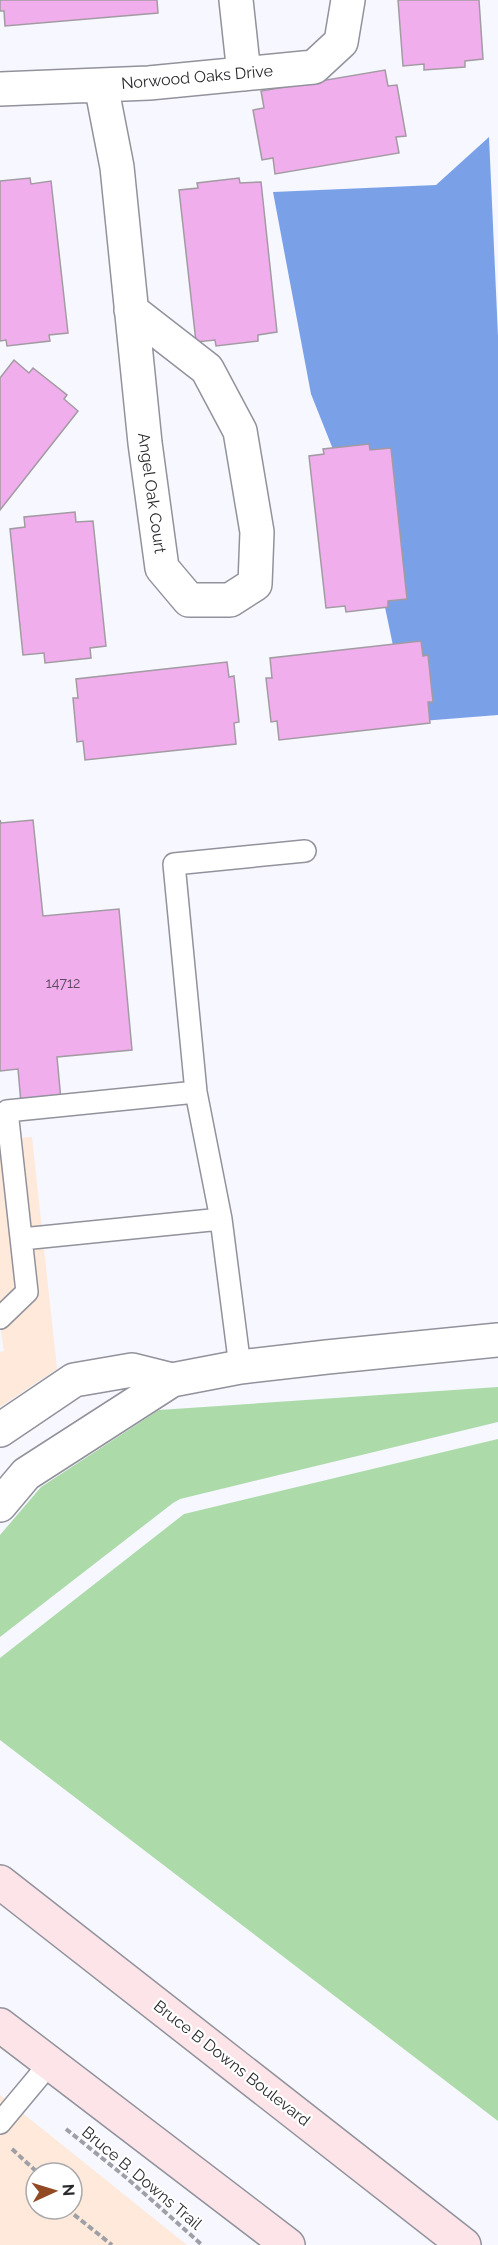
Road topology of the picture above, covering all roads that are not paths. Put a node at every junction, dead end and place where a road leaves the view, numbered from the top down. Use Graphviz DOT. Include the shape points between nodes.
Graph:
graph roads {
  1 [pos="237,0"];
  2 [pos="348,0"];
  3 [pos="244,74"];
  4 [pos="101,85"];
  5 [pos="0,89"];
  6 [pos="131,310"];
  7 [pos="305,851"];
  8 [pos="196,1092"];
  9 [pos="4,1111"];
  10 [pos="221,1219"];
  11 [pos="22,1239"];
  12 [pos="0,1318"];
  13 [pos="498,1340"];
  14 [pos="240,1367"];
  15 [pos="172,1380"];
  16 [pos="0,1430"];
  17 [pos="0,1505"];
  18 [pos="0,1882"];
  19 [pos="0,2025"];
  20 [pos="50,2063"];
  21 [pos="0,2123"];
  22 [pos="288,2245"];
  23 [pos="464,2245"];
  1 -- 3 [label="street"];
  2 -- 3 [label="street, Norwood Oaks Drive" via="341,42 314,67"];
  3 -- 4 [label="street, Norwood Oaks Drive"];
  4 -- 5 [label="street, Norwood Oaks Drive"];
  4 -- 6 [label="street, Angel Oak Court" via="117,167"];
  6 -- 6 [label="street, Angel Oak Court" via="162,568 189,600 231,600 255,584 257,532 240,431 207,369"];
  7 -- 8 [label="lane" via="174,864"];
  8 -- 9 [label="lane"];
  8 -- 10 [label="lane"];
  9 -- 11 [label="lane"];
  10 -- 11 [label="lane"];
  10 -- 14 [label="lane"];
  11 -- 12 [label="lane" via="27,1292"];
  13 -- 14 [label="street"];
  14 -- 15 [label="street"];
  15 -- 16 [label="street" via="132,1370 74,1380"];
  15 -- 17 [label="street" via="26,1474"];
  18 -- 23 [label="main road, Bruce B Downs Boulevard"];
  19 -- 20 [label="main road"];
  20 -- 21 [label="lane"];
  20 -- 22 [label="main road"];
}
